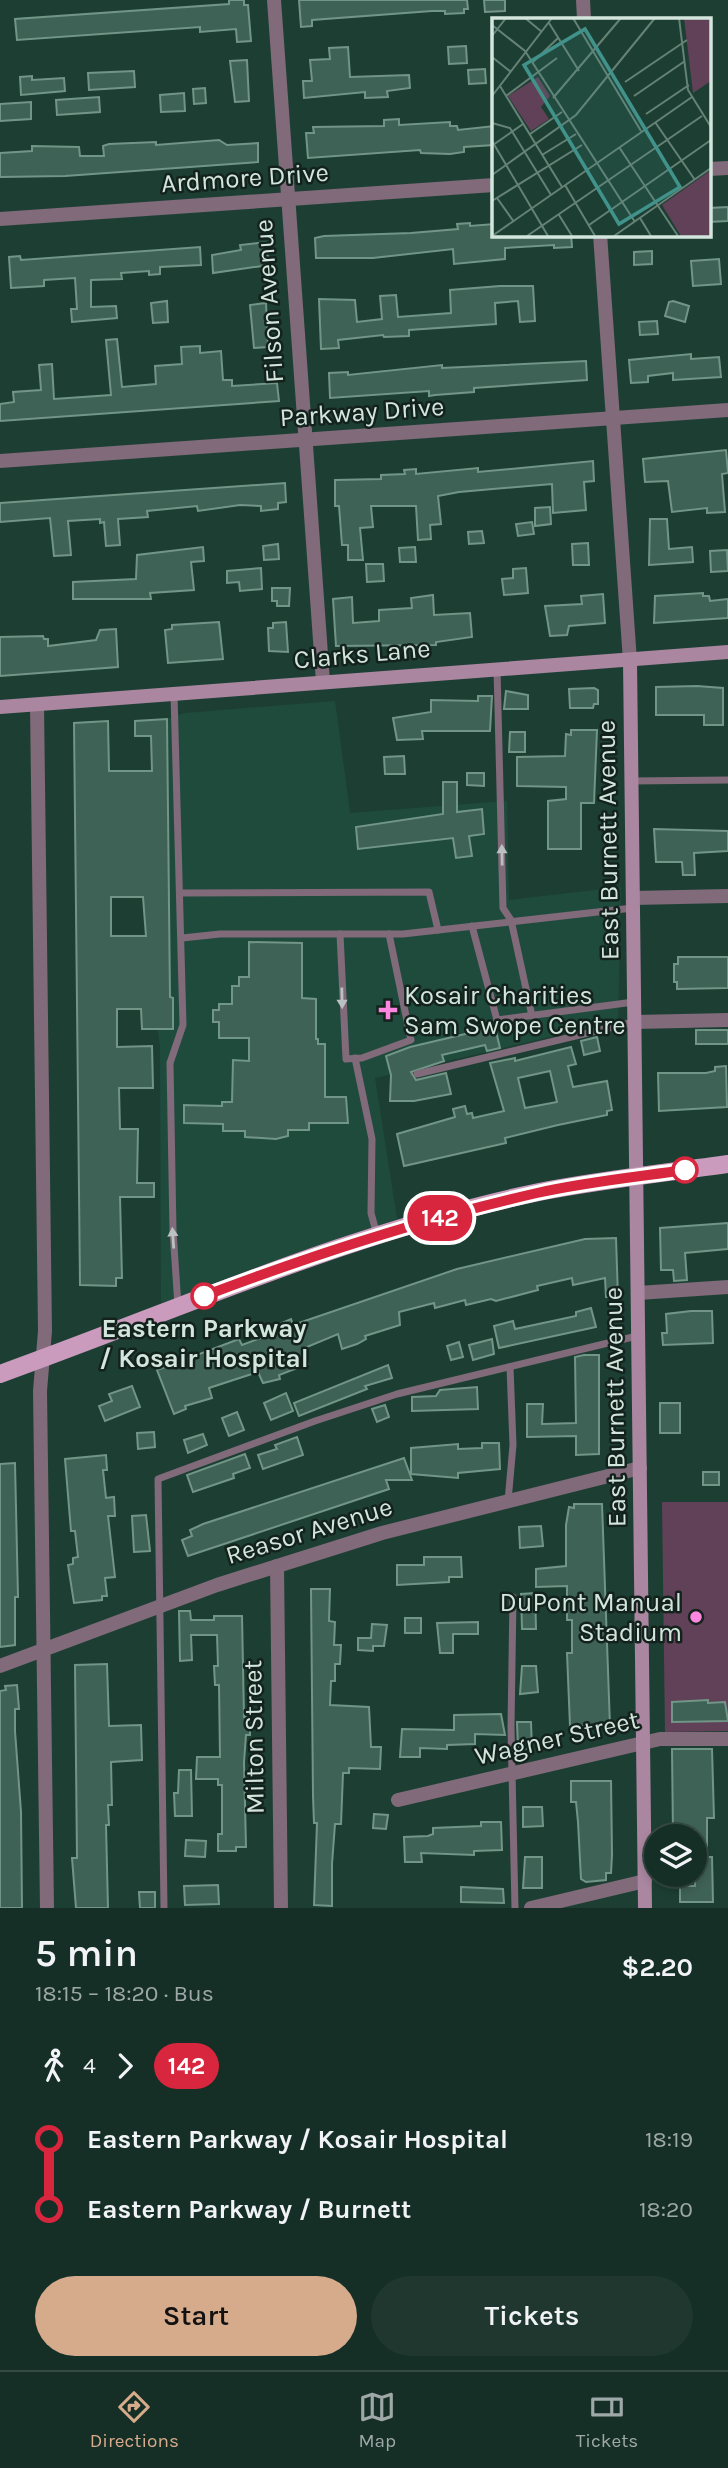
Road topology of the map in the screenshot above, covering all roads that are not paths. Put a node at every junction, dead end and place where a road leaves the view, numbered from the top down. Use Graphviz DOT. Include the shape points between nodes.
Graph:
graph roads {
  1 [pos="274,0"];
  2 [pos="583,0"];
  3 [pos="584,18"];
  4 [pos="728,168"];
  5 [pos="710,169"];
  6 [pos="492,185"];
  7 [pos="286,200"];
  8 [pos="0,219"];
  9 [pos="600,236"];
  10 [pos="728,410"];
  11 [pos="613,418"];
  12 [pos="304,440"];
  13 [pos="0,461"];
  14 [pos="728,652"];
  15 [pos="630,661"];
  16 [pos="497,668"];
  17 [pos="323,682"];
  18 [pos="174,694"];
  19 [pos="37,705"];
  20 [pos="0,707"];
  21 [pos="728,780"];
  22 [pos="632,781"];
  23 [pos="181,894"];
  24 [pos="728,896"];
  25 [pos="633,903"];
  26 [pos="512,920"];
  27 [pos="472,926"];
  28 [pos="438,930"];
  29 [pos="340,934"];
  30 [pos="389,934"];
  31 [pos="182,938"];
  32 [pos="635,1002"];
  33 [pos="532,1016"];
  34 [pos="728,1020"];
  35 [pos="635,1022"];
  36 [pos="352,1058"];
  37 [pos="417,1074"];
  38 [pos="728,1164"];
  39 [pos="636,1176"];
  40 [pos="377,1236"];
  41 [pos="728,1287"];
  42 [pos="638,1293"];
  43 [pos="178,1306"];
  44 [pos="638,1336"];
  45 [pos="41,1359"];
  46 [pos="510,1367"];
  47 [pos="0,1374"];
  48 [pos="640,1468"];
  49 [pos="508,1501"];
  50 [pos="277,1566"];
  51 [pos="513,1597"];
  52 [pos="161,1605"];
  53 [pos="43,1650"];
  54 [pos="0,1666"];
  55 [pos="728,1738"];
  56 [pos="643,1744"];
  57 [pos="512,1773"];
  58 [pos="398,1800"];
  59 [pos="644,1824"];
  60 [pos="644,1881"];
  61 [pos="645,1887"];
  62 [pos="47,1908"];
  63 [pos="164,1908"];
  64 [pos="281,1908"];
  65 [pos="515,1908"];
  66 [pos="531,1908"];
  67 [pos="645,1908"];
  1 -- 7 [label="street, Filson Avenue"];
  2 -- 3 [label="street"];
  4 -- 5 [label="street"];
  6 -- 7 [label="street, Ardmore Drive"];
  7 -- 8 [label="street, Ardmore Drive"];
  7 -- 12 [label="street, Filson Avenue"];
  9 -- 11 [label="street, East Burnett Avenue"];
  10 -- 11 [label="street, Parkway Drive"];
  11 -- 12 [label="street, Parkway Drive"];
  11 -- 15 [label="street, East Burnett Avenue"];
  12 -- 13 [label="street, Parkway Drive"];
  12 -- 17 [label="street, Filson Avenue"];
  14 -- 15 [label="street, Clarks Lane"];
  15 -- 16 [label="street, Clarks Lane"];
  15 -- 22 [label="street, East Burnett Avenue"];
  16 -- 17 [label="street, Clarks Lane"];
  26 -- 16 [label="lane, one-way" via="503,908"];
  17 -- 18 [label="street, Clarks Lane"];
  18 -- 19 [label="street, Clarks Lane"];
  18 -- 23 [label="lane"];
  19 -- 20 [label="street, Clarks Lane"];
  19 -- 45 [label="street" via="45,1331"];
  21 -- 22 [label="lane"];
  22 -- 25 [label="street, East Burnett Avenue"];
  23 -- 28 [label="lane" via="429,892"];
  23 -- 31 [label="lane"];
  24 -- 25 [label="street"];
  25 -- 26 [label="lane" via="609,910"];
  25 -- 32 [label="street, East Burnett Avenue"];
  26 -- 27 [label="lane"];
  26 -- 33 [label="lane"];
  27 -- 28 [label="lane"];
  27 -- 33 [label="lane" via="497,1020"];
  28 -- 30 [label="lane"];
  29 -- 30 [label="lane"];
  29 -- 31 [label="lane"];
  29 -- 36 [label="lane, one-way" via="342,1020 346,1059"];
  30 -- 36 [label="lane" via="411,1040"];
  43 -- 31 [label="lane, one-way" via="170,1063 183,1025"];
  32 -- 33 [label="lane"];
  32 -- 35 [label="street, East Burnett Avenue"];
  34 -- 35 [label="street"];
  35 -- 37 [label="lane"];
  35 -- 39 [label="street, East Burnett Avenue"];
  36 -- 40 [label="lane" via="372,1139 371,1213"];
  38 -- 39 [label="main road"];
  39 -- 40 [label="main road" via="538,1193"];
  39 -- 42 [label="street, East Burnett Avenue"];
  40 -- 43 [label="main road"];
  41 -- 42 [label="street"];
  42 -- 44 [label="street, East Burnett Avenue"];
  43 -- 45 [label="main road"];
  44 -- 46 [label="lane"];
  44 -- 48 [label="street, East Burnett Avenue"];
  45 -- 47 [label="main road"];
  45 -- 53 [label="street"];
  46 -- 49 [label="lane" via="513,1445"];
  46 -- 52 [label="lane" via="385,1398 158,1479"];
  48 -- 49 [label="street, Reasor Avenue"];
  48 -- 56 [label="street, East Burnett Avenue"];
  49 -- 50 [label="street, Reasor Avenue" via="401,1527"];
  50 -- 52 [label="street, Reasor Avenue"];
  50 -- 64 [label="street, Milton Street"];
  51 -- 57 [label="lane"];
  52 -- 53 [label="street, Reasor Avenue"];
  52 -- 63 [label="lane"];
  53 -- 54 [label="street, Reasor Avenue"];
  53 -- 62 [label="street"];
  55 -- 56 [label="street, Wagner Street" via="660,1739"];
  56 -- 57 [label="street, Wagner Street"];
  56 -- 59 [label="street, East Burnett Avenue"];
  57 -- 58 [label="street, Wagner Street"];
  57 -- 65 [label="lane"];
  60 -- 66 [label="street"];
  61 -- 67 [label="street, East Burnett Avenue"];
}
